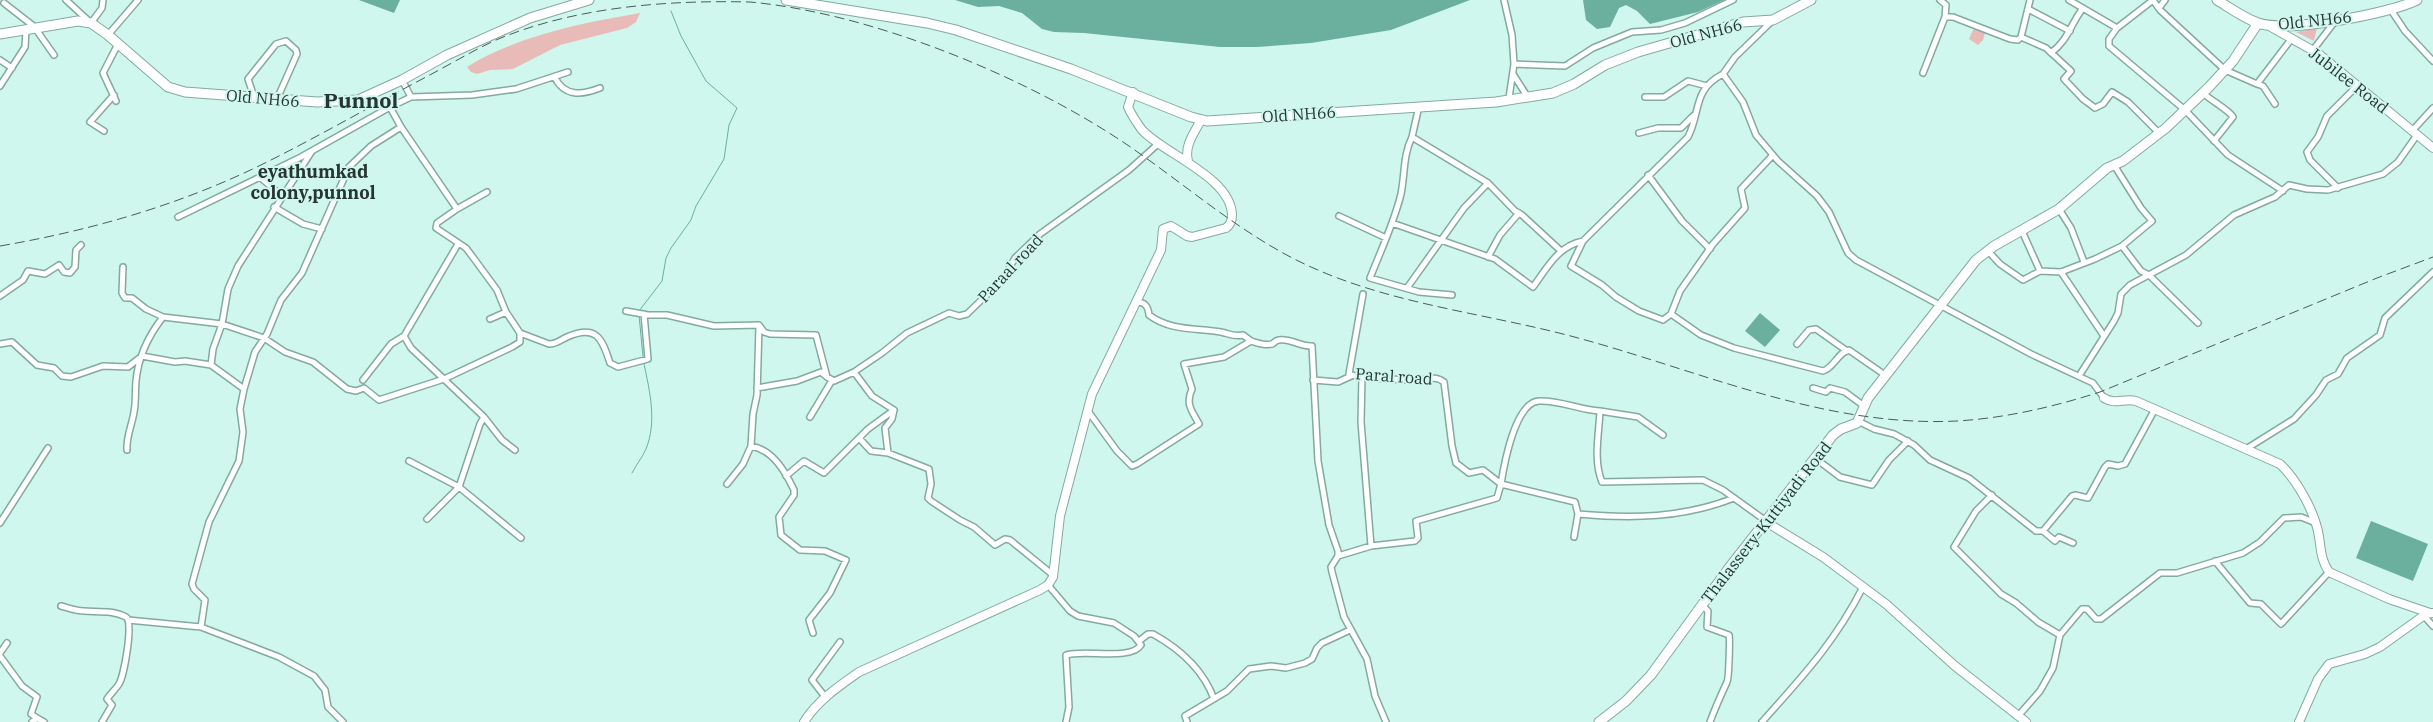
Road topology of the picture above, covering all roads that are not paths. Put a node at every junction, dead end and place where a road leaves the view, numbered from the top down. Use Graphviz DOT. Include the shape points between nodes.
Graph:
graph roads {
  1 [pos="66,0"];
  2 [pos="103,0"];
  3 [pos="138,0"];
  4 [pos="589,0"];
  5 [pos="786,0"];
  6 [pos="1504,0"];
  7 [pos="1733,0"];
  8 [pos="1811,0"];
  9 [pos="1940,0"];
  10 [pos="2030,0"];
  11 [pos="2069,0"];
  12 [pos="2165,0"];
  13 [pos="2217,0"];
  14 [pos="2416,0"];
  15 [pos="4,3"];
  16 [pos="2083,8"];
  17 [pos="2158,8"];
  18 [pos="2028,9"];
  19 [pos="2391,10"];
  20 [pos="1945,17"];
  21 [pos="1773,20"];
  22 [pos="2336,20"];
  23 [pos="2258,23"];
  24 [pos="91,24"];
  25 [pos="2117,28"];
  26 [pos="32,29"];
  27 [pos="2070,32"];
  28 [pos="0,34"];
  29 [pos="108,35"];
  30 [pos="2021,37"];
  31 [pos="2293,38"];
  32 [pos="118,44"];
  33 [pos="2313,50"];
  34 [pos="2051,53"];
  35 [pos="54,55"];
  36 [pos="0,60"];
  37 [pos="2433,61"];
  38 [pos="1514,64"];
  39 [pos="12,68"];
  40 [pos="2224,70"];
  41 [pos="568,72"];
  42 [pos="1923,73"];
  43 [pos="1513,74"];
  44 [pos="1723,74"];
  45 [pos="555,78"];
  46 [pos="402,80"];
  47 [pos="2257,84"];
  48 [pos="2358,85"];
  49 [pos="0,86"];
  50 [pos="1706,86"];
  51 [pos="600,88"];
  52 [pos="1133,92"];
  53 [pos="2203,94"];
  54 [pos="1527,96"];
  55 [pos="254,97"];
  56 [pos="411,97"];
  57 [pos="1646,97"];
  58 [pos="1509,98"];
  59 [pos="277,99"];
  60 [pos="2275,104"];
  61 [pos="390,106"];
  62 [pos="1419,106"];
  63 [pos="2433,108"];
  64 [pos="2186,110"];
  65 [pos="1694,116"];
  66 [pos="1201,120"];
  67 [pos="401,127"];
  68 [pos="104,131"];
  69 [pos="1640,133"];
  70 [pos="2415,133"];
  71 [pos="2153,135"];
  72 [pos="1412,137"];
  73 [pos="2214,141"];
  74 [pos="1159,143"];
  75 [pos="2433,148"];
  76 [pos="312,151"];
  77 [pos="1773,155"];
  78 [pos="1188,161"];
  79 [pos="2114,165"];
  80 [pos="1648,176"];
  81 [pos="260,177"];
  82 [pos="1488,183"];
  83 [pos="2338,188"];
  84 [pos="2283,191"];
  85 [pos="487,192"];
  86 [pos="282,196"];
  87 [pos="274,207"];
  88 [pos="456,209"];
  89 [pos="2059,209"];
  90 [pos="1519,213"];
  91 [pos="1339,216"];
  92 [pos="178,217"];
  93 [pos="1392,223"];
  94 [pos="322,229"];
  95 [pos="2022,231"];
  96 [pos="1386,238"];
  97 [pos="1439,240"];
  98 [pos="1583,241"];
  99 [pos="458,244"];
  100 [pos="81,245"];
  101 [pos="2122,246"];
  102 [pos="1710,249"];
  103 [pos="1561,251"];
  104 [pos="1988,251"];
  105 [pos="1488,257"];
  106 [pos="2084,262"];
  107 [pos="123,267"];
  108 [pos="2040,271"];
  109 [pos="2061,272"];
  110 [pos="2433,272"];
  111 [pos="2149,275"];
  112 [pos="1407,288"];
  113 [pos="1363,294"];
  114 [pos="1452,295"];
  115 [pos="0,296"];
  116 [pos="1136,302"];
  117 [pos="1940,305"];
  118 [pos="626,311"];
  119 [pos="506,312"];
  120 [pos="640,313"];
  121 [pos="1671,314"];
  122 [pos="163,317"];
  123 [pos="490,319"];
  124 [pos="2198,323"];
  125 [pos="222,324"];
  126 [pos="760,325"];
  127 [pos="520,333"];
  128 [pos="404,336"];
  129 [pos="2104,336"];
  130 [pos="264,338"];
  131 [pos="1251,342"];
  132 [pos="0,344"];
  133 [pos="1797,344"];
  134 [pos="1847,351"];
  135 [pos="142,356"];
  136 [pos="211,366"];
  137 [pos="854,372"];
  138 [pos="1885,375"];
  139 [pos="1351,376"];
  140 [pos="1362,376"];
  141 [pos="2079,376"];
  142 [pos="827,377"];
  143 [pos="444,379"];
  144 [pos="363,380"];
  145 [pos="1313,380"];
  146 [pos="831,382"];
  147 [pos="757,388"];
  148 [pos="1812,388"];
  149 [pos="244,389"];
  150 [pos="2104,398"];
  151 [pos="1864,406"];
  152 [pos="2155,409"];
  153 [pos="894,410"];
  154 [pos="1088,411"];
  155 [pos="1600,411"];
  156 [pos="484,417"];
  157 [pos="810,417"];
  158 [pos="1858,422"];
  159 [pos="1663,435"];
  160 [pos="859,438"];
  161 [pos="1908,442"];
  162 [pos="751,446"];
  163 [pos="48,448"];
  164 [pos="2246,449"];
  165 [pos="127,450"];
  166 [pos="515,450"];
  167 [pos="888,453"];
  168 [pos="1815,458"];
  169 [pos="409,461"];
  170 [pos="786,476"];
  171 [pos="727,484"];
  172 [pos="1501,484"];
  173 [pos="459,487"];
  174 [pos="1992,495"];
  175 [pos="1734,498"];
  176 [pos="1578,514"];
  177 [pos="427,519"];
  178 [pos="1766,522"];
  179 [pos="2316,523"];
  180 [pos="0,524"];
  181 [pos="2043,532"];
  182 [pos="1574,536"];
  183 [pos="521,538"];
  184 [pos="2073,543"];
  185 [pos="1371,546"];
  186 [pos="1338,556"];
  187 [pos="2215,561"];
  188 [pos="2329,572"];
  189 [pos="1053,575"];
  190 [pos="1048,585"];
  191 [pos="1863,587"];
  192 [pos="1702,605"];
  193 [pos="61,606"];
  194 [pos="2429,614"];
  195 [pos="128,620"];
  196 [pos="2433,626"];
  197 [pos="201,627"];
  198 [pos="1350,630"];
  199 [pos="813,632"];
  200 [pos="2060,635"];
  201 [pos="1139,640"];
  202 [pos="840,642"];
  203 [pos="8,643"];
  204 [pos="0,655"];
  205 [pos="826,698"];
  206 [pos="1214,699"];
  207 [pos="2019,715"];
  208 [pos="34,720"];
  209 [pos="44,722"];
  210 [pos="102,722"];
  211 [pos="343,722"];
  212 [pos="804,722"];
  213 [pos="1066,722"];
  214 [pos="1187,722"];
  215 [pos="1386,722"];
  216 [pos="1599,722"];
  217 [pos="1710,722"];
  218 [pos="1762,722"];
  219 [pos="2026,722"];
  220 [pos="2299,722"];
  1 -- 24 [label="street"];
  2 -- 24 [label="street" via="102,8"];
  3 -- 29 [label="street"];
  4 -- 46 [label="main road, Old NH66" via="530,18 447,55"];
  5 -- 52 [label="main road, Old NH66" via="956,30"];
  6 -- 38 [label="street" via="1512,35"];
  7 -- 38 [label="street" via="1685,23 1661,30 1632,32 1594,48 1565,66"];
  8 -- 21 [label="main road, Old NH66"];
  9 -- 20 [label="street" via="1946,5"];
  10 -- 18 [label="street"];
  11 -- 16 [label="street"];
  12 -- 17 [label="street"];
  13 -- 23 [label="main road, Old NH66"];
  14 -- 19 [label="main road, Old NH66"];
  15 -- 26 [label="street"];
  16 -- 25 [label="street"];
  16 -- 27 [label="street"];
  17 -- 25 [label="street" via="2154,0"];
  17 -- 40 [label="street"];
  18 -- 27 [label="street"];
  18 -- 30 [label="street"];
  19 -- 22 [label="main road, Old NH66"];
  19 -- 37 [label="street" via="2405,31"];
  20 -- 30 [label="street" via="2015,40"];
  20 -- 42 [label="street"];
  21 -- 44 [label="street" via="1734,57"];
  21 -- 54 [label="main road, Old NH66" via="1743,22 1638,52 1605,65 1574,84 1553,92"];
  22 -- 23 [label="main road, Old NH66" via="2283,26"];
  22 -- 33 [label="street"];
  23 -- 31 [label="main road, Jubilee Road" via="2278,28"];
  23 -- 40 [label="main road"];
  24 -- 26 [label="main road" via="78,21"];
  24 -- 29 [label="main road, Old NH66"];
  25 -- 64 [label="street" via="2109,39 2109,46"];
  26 -- 28 [label="main road"];
  26 -- 35 [label="street"];
  26 -- 39 [label="street"];
  27 -- 34 [label="street"];
  29 -- 32 [label="main road, Old NH66"];
  30 -- 34 [label="street"];
  31 -- 33 [label="main road, Jubilee Road"];
  31 -- 47 [label="street"];
  32 -- 55 [label="main road, Old NH66" via="168,87 185,92"];
  32 -- 68 [label="street" via="103,73 115,98 90,122"];
  33 -- 48 [label="main road, Jubilee Road"];
  34 -- 71 [label="street" via="2071,71 2064,79 2083,100 2095,108 2103,104 2112,92 2128,102"];
  36 -- 39 [label="street"];
  38 -- 43 [label="street"];
  39 -- 49 [label="street"];
  40 -- 47 [label="street"];
  40 -- 53 [label="main road"];
  41 -- 45 [label="street"];
  43 -- 54 [label="street"];
  43 -- 58 [label="street"];
  44 -- 50 [label="street"];
  44 -- 77 [label="street" via="1743,102 1756,135"];
  45 -- 51 [label="street" via="561,87 580,94"];
  45 -- 56 [label="street" via="472,96"];
  46 -- 56 [label="street"];
  46 -- 59 [label="main road, Old NH66" via="358,100 317,102"];
  47 -- 60 [label="street"];
  48 -- 70 [label="main road, Jubilee Road"];
  48 -- 83 [label="street" via="2327,116 2307,152 2310,160"];
  50 -- 57 [label="street" via="1688,81 1664,97"];
  50 -- 65 [label="street" via="1697,101"];
  52 -- 66 [label="main road, Old NH66"];
  52 -- 74 [label="main road" via="1128,104 1130,111 1143,130"];
  53 -- 64 [label="main road"];
  53 -- 73 [label="street" via="2229,111 2232,117"];
  54 -- 58 [label="main road, Old NH66"];
  55 -- 59 [label="main road, Old NH66"];
  55 -- 59 [label="street" via="248,79 276,44 286,41 297,54"];
  56 -- 61 [label="street"];
  58 -- 62 [label="main road, Old NH66" via="1496,102"];
  61 -- 67 [label="street"];
  61 -- 76 [label="street"];
  62 -- 66 [label="main road, Old NH66"];
  62 -- 72 [label="street"];
  63 -- 70 [label="street"];
  64 -- 71 [label="main road"];
  64 -- 73 [label="street"];
  65 -- 69 [label="street" via="1681,128 1658,128"];
  65 -- 80 [label="street" via="1688,137"];
  66 -- 78 [label="main road" via="1189,142"];
  67 -- 88 [label="street"];
  67 -- 94 [label="street" via="371,146 349,167"];
  70 -- 75 [label="main road, Jubilee Road"];
  70 -- 83 [label="street" via="2410,148 2392,168 2373,178"];
  71 -- 79 [label="main road"];
  72 -- 82 [label="street"];
  72 -- 93 [label="street" via="1406,150 1401,193"];
  73 -- 84 [label="street" via="2228,155"];
  74 -- 78 [label="main road"];
  74 -- 137 [label="street, Paraal road" via="1129,170 1040,234 1015,258 1003,279 967,314 949,313 914,329"];
  76 -- 81 [label="street"];
  76 -- 86 [label="street"];
  77 -- 102 [label="street" via="1741,189 1745,208"];
  77 -- 117 [label="street" via="1817,196 1829,212 1848,253"];
  78 -- 116 [label="main road" via="1225,195 1232,219 1226,228 1192,237 1171,226 1164,229 1161,250"];
  79 -- 89 [label="main road"];
  79 -- 101 [label="street" via="2152,221"];
  80 -- 98 [label="street"];
  80 -- 102 [label="street" via="1682,221"];
  81 -- 86 [label="street"];
  81 -- 92 [label="street"];
  82 -- 90 [label="street"];
  82 -- 97 [label="street"];
  83 -- 84 [label="street" via="2307,189 2289,185"];
  84 -- 111 [label="street" via="2234,215 2186,255"];
  85 -- 88 [label="street"];
  86 -- 87 [label="street"];
  87 -- 94 [label="street" via="303,224"];
  87 -- 125 [label="street" via="238,266 228,289"];
  88 -- 99 [label="street" via="435,226"];
  89 -- 95 [label="main road"];
  89 -- 106 [label="street" via="2071,228"];
  90 -- 103 [label="street"];
  90 -- 105 [label="street"];
  91 -- 96 [label="street"];
  93 -- 96 [label="street"];
  93 -- 97 [label="street"];
  94 -- 130 [label="street" via="302,273 281,300"];
  95 -- 104 [label="main road"];
  95 -- 108 [label="street"];
  96 -- 112 [label="street" via="1370,278"];
  97 -- 105 [label="street"];
  97 -- 112 [label="street"];
  98 -- 103 [label="street"];
  98 -- 121 [label="street" via="1571,266 1639,311 1663,320"];
  99 -- 119 [label="street" via="466,248 488,277"];
  99 -- 128 [label="street"];
  100 -- 115 [label="street" via="76,250 70,273 64,272 59,265 45,274 28,272 23,280"];
  101 -- 106 [label="street"];
  101 -- 111 [label="street" via="2141,271"];
  102 -- 121 [label="street" via="1680,291"];
  103 -- 105 [label="street" via="1533,287 1504,264"];
  104 -- 108 [label="street" via="2023,280"];
  104 -- 117 [label="main road" via="1968,268"];
  106 -- 109 [label="street"];
  107 -- 122 [label="street" via="122,293 125,298 132,298"];
  108 -- 109 [label="street"];
  109 -- 129 [label="street"];
  110 -- 164 [label="street" via="2385,318 2380,335 2347,358 2336,376 2326,380 2294,419"];
  111 -- 124 [label="street"];
  111 -- 129 [label="street" via="2124,290 2118,313"];
  112 -- 114 [label="street"];
  113 -- 139 [label="street, Paral road" via="1348,370"];
  116 -- 131 [label="street" via="1147,305 1149,315 1163,323 1236,336 1243,334"];
  116 -- 154 [label="main road" via="1092,394"];
  117 -- 138 [label="main road" via="1926,327"];
  117 -- 141 [label="street"];
  118 -- 120 [label="street"];
  119 -- 123 [label="street"];
  119 -- 127 [label="street"];
  120 -- 126 [label="street" via="667,315 714,326"];
  120 -- 127 [label="street" via="648,359 618,367 610,364 604,344 593,332 568,336 554,344"];
  121 -- 134 [label="street" via="1701,335 1734,348 1823,371"];
  122 -- 125 [label="street"];
  122 -- 135 [label="street" via="149,336"];
  125 -- 130 [label="street"];
  125 -- 136 [label="street"];
  126 -- 142 [label="street" via="764,332 770,334 816,335"];
  126 -- 147 [label="street"];
  127 -- 143 [label="street" via="520,342 516,345"];
  128 -- 143 [label="street" via="411,348"];
  128 -- 144 [label="street" via="391,344"];
  129 -- 141 [label="street"];
  130 -- 143 [label="street" via="285,352 313,362 347,389 356,391 364,388 379,400"];
  130 -- 149 [label="street" via="255,352"];
  131 -- 145 [label="street" via="1271,344 1286,340 1312,346"];
  131 -- 154 [label="street" via="1224,358 1184,364 1192,389 1190,410 1199,424 1142,462 1132,466"];
  132 -- 135 [label="street" via="12,342 37,365 54,368 62,376 71,377 103,366 128,367"];
  133 -- 134 [label="street" via="1809,330 1816,329"];
  134 -- 138 [label="street" via="1854,352"];
  135 -- 136 [label="street"];
  135 -- 165 [label="street"];
  136 -- 149 [label="street"];
  137 -- 146 [label="street"];
  137 -- 153 [label="street" via="872,396"];
  138 -- 151 [label="main road"];
  139 -- 140 [label="street, Paral road"];
  139 -- 145 [label="street" via="1338,382"];
  140 -- 172 [label="street, Paral road" via="1441,380 1456,463 1469,473 1483,470"];
  140 -- 185 [label="street" via="1361,422"];
  141 -- 150 [label="street" via="2096,386"];
  142 -- 146 [label="street"];
  142 -- 147 [label="street" via="821,372 797,381"];
  143 -- 156 [label="street"];
  145 -- 186 [label="street" via="1318,462 1329,526"];
  146 -- 157 [label="street"];
  147 -- 162 [label="street"];
  148 -- 151 [label="street" via="1845,392"];
  149 -- 197 [label="street" via="240,409 242,448 239,461 209,522 192,584 204,600"];
  150 -- 152 [label="main road" via="2113,403 2132,400"];
  151 -- 158 [label="main road"];
  152 -- 164 [label="main road"];
  152 -- 181 [label="street" via="2124,464 2105,466 2088,498 2072,496"];
  153 -- 160 [label="street"];
  153 -- 167 [label="street" via="885,428"];
  154 -- 189 [label="main road" via="1060,516"];
  155 -- 159 [label="street" via="1638,417"];
  155 -- 172 [label="street" via="1541,401 1529,404 1506,452"];
  155 -- 175 [label="street" via="1597,444 1598,472 1602,482 1703,480"];
  156 -- 166 [label="street" via="502,440"];
  156 -- 173 [label="street"];
  158 -- 161 [label="street"];
  158 -- 168 [label="main road, Thalassery-Kuttiyadi Road" via="1835,433"];
  160 -- 167 [label="street" via="871,451"];
  160 -- 170 [label="street" via="824,473 804,461"];
  161 -- 168 [label="street" via="1888,460 1872,485 1840,477"];
  161 -- 174 [label="street" via="1930,460 1957,472"];
  162 -- 170 [label="street" via="772,457"];
  162 -- 171 [label="street" via="743,464"];
  163 -- 180 [label="street"];
  164 -- 179 [label="main road" via="2280,464 2287,471"];
  167 -- 189 [label="street" via="929,469 931,484 928,498 931,501 974,527 995,545 1005,539 1010,540"];
  168 -- 178 [label="main road, Thalassery-Kuttiyadi Road"];
  169 -- 173 [label="street"];
  170 -- 199 [label="street" via="794,495 779,517 781,534 800,550 825,551 846,560 830,593 809,620"];
  172 -- 176 [label="street" via="1575,502"];
  172 -- 185 [label="street" via="1497,498 1416,522 1418,538 1415,541"];
  173 -- 177 [label="street"];
  173 -- 183 [label="street"];
  174 -- 181 [label="street" via="2015,516 2036,531"];
  174 -- 200 [label="street" via="1976,511 1954,547 2001,594"];
  175 -- 176 [label="street" via="1672,516 1655,514 1619,518"];
  175 -- 178 [label="street"];
  176 -- 182 [label="street"];
  178 -- 191 [label="main road" via="1823,557"];
  178 -- 192 [label="main road, Thalassery-Kuttiyadi Road"];
  179 -- 187 [label="street" via="2301,517 2284,518 2251,548"];
  179 -- 188 [label="main road" via="2323,563"];
  181 -- 184 [label="street" via="2055,541 2059,537"];
  185 -- 186 [label="street"];
  186 -- 198 [label="street" via="1332,564 1332,572"];
  187 -- 188 [label="street" via="2250,603 2261,604 2281,624"];
  187 -- 200 [label="street" via="2177,573 2160,573 2100,619 2082,609"];
  188 -- 194 [label="main road"];
  189 -- 190 [label="main road"];
  190 -- 201 [label="street" via="1078,616 1114,623"];
  190 -- 205 [label="main road" via="859,672"];
  191 -- 207 [label="main road" via="1955,666"];
  191 -- 218 [label="street" via="1824,652"];
  192 -- 216 [label="main road, Thalassery-Kuttiyadi Road" via="1651,675 1626,701"];
  192 -- 217 [label="street" via="1708,611 1707,627 1729,635 1731,641 1728,681 1721,690"];
  193 -- 195 [label="street" via="102,611"];
  194 -- 196 [label="street"];
  194 -- 220 [label="main road" via="2380,647 2329,664 2318,679"];
  195 -- 197 [label="street"];
  195 -- 210 [label="street" via="130,631 120,683 107,698 112,705"];
  197 -- 211 [label="street" via="279,657 314,676 325,690 328,707"];
  198 -- 206 [label="street" via="1322,643 1306,663 1286,668 1249,669"];
  198 -- 215 [label="street" via="1367,660"];
  200 -- 207 [label="street" via="2052,668 2040,691"];
  201 -- 206 [label="street" via="1153,634 1192,662 1204,677"];
  201 -- 213 [label="street" via="1140,648 1130,654 1066,655 1069,707"];
  202 -- 205 [label="street" via="812,680"];
  203 -- 204 [label="street"];
  204 -- 208 [label="street" via="22,686 37,697 31,714"];
  205 -- 212 [label="main road"];
  206 -- 214 [label="street" via="1185,716"];
  207 -- 219 [label="main road"];
  208 -- 209 [label="street"];
}
